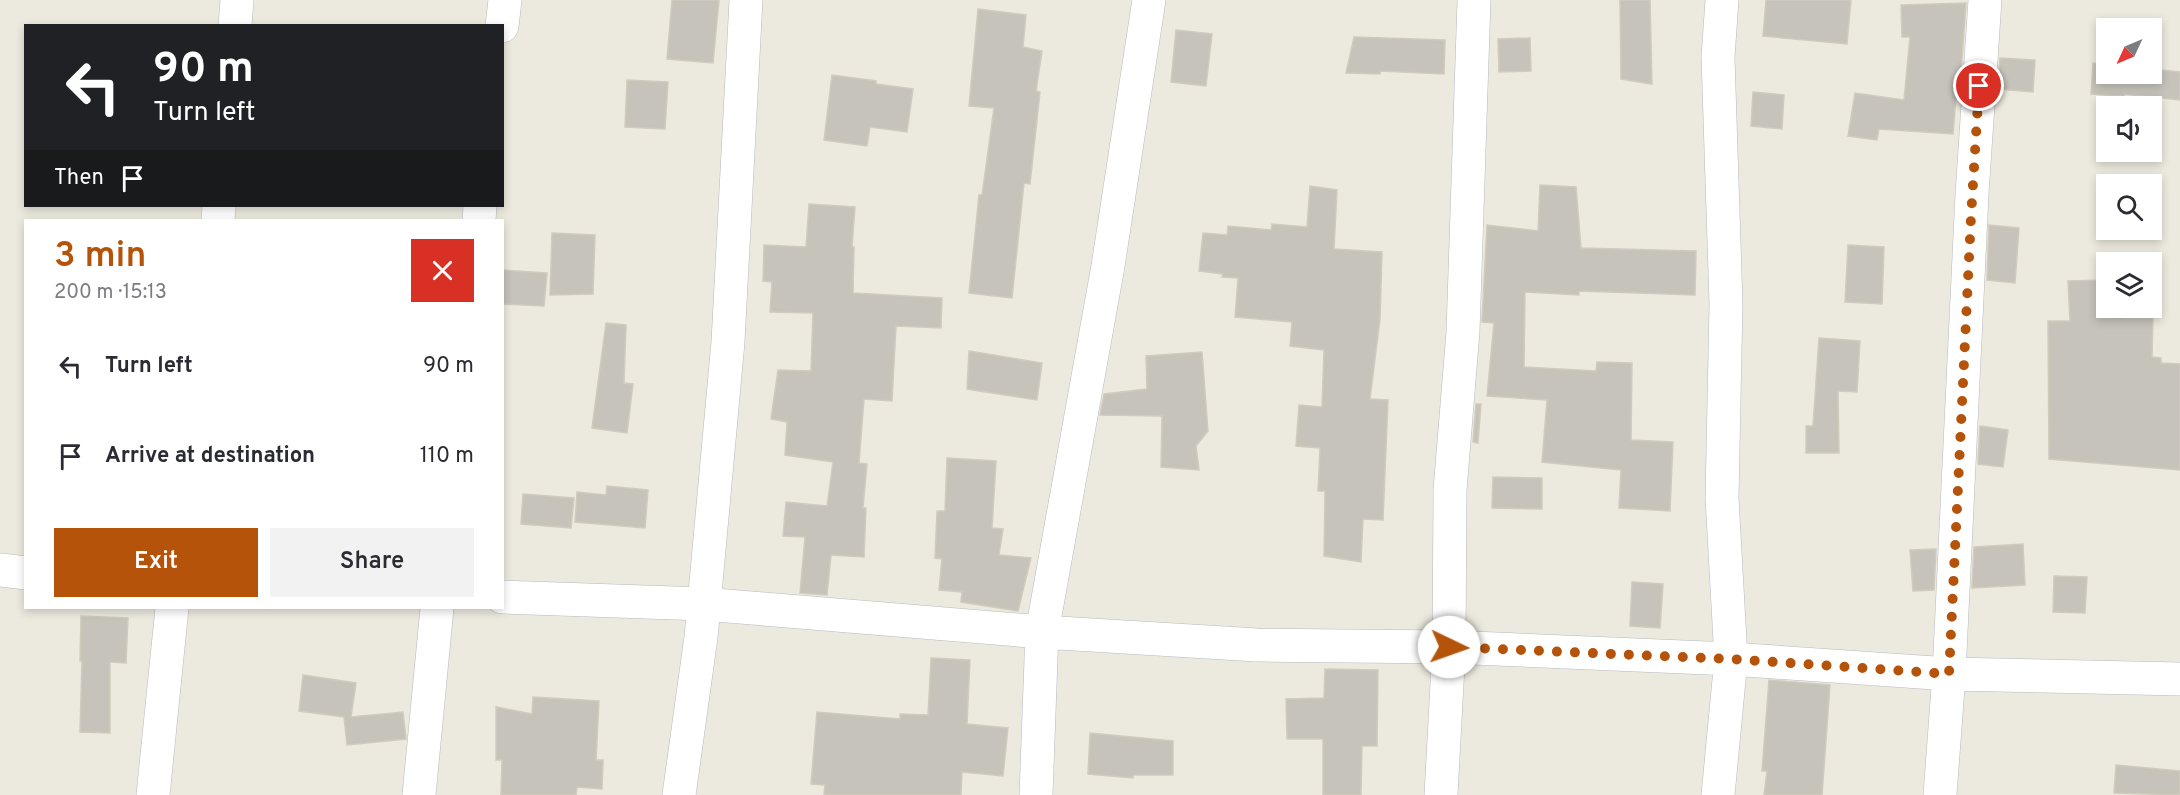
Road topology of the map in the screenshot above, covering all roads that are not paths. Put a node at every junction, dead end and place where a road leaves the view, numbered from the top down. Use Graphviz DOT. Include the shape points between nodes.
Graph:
graph roads {
  1 [pos="237,0"];
  2 [pos="505,0"];
  3 [pos="746,0"];
  4 [pos="1149,0"];
  5 [pos="1474,0"];
  6 [pos="1722,0"];
  7 [pos="1985,0"];
  8 [pos="235,24"];
  9 [pos="502,24"];
  10 [pos="0,570"];
  11 [pos="24,573"];
  12 [pos="504,597"];
  13 [pos="703,604"];
  14 [pos="172,609"];
  15 [pos="437,609"];
  16 [pos="1042,632"];
  17 [pos="1449,647"];
  18 [pos="1731,659"];
  19 [pos="1949,674"];
  20 [pos="2180,678"];
  21 [pos="153,795"];
  22 [pos="419,795"];
  23 [pos="679,795"];
  24 [pos="1036,795"];
  25 [pos="1441,795"];
  26 [pos="1718,795"];
  27 [pos="1940,795"];
  1 -- 8 [label="street"];
  2 -- 9 [label="street"];
  3 -- 13 [label="street" via="729,342"];
  4 -- 16 [label="street" via="1108,266"];
  5 -- 17 [label="street" via="1463,332 1450,490"];
  6 -- 18 [label="street" via="1718,57 1726,304 1722,498"];
  7 -- 19 [label="street"];
  10 -- 11 [label="street"];
  12 -- 13 [label="street"];
  13 -- 16 [label="street"];
  13 -- 23 [label="street"];
  14 -- 21 [label="street"];
  15 -- 22 [label="street"];
  16 -- 17 [label="street" via="1257,645"];
  16 -- 24 [label="street"];
  17 -- 18 [label="street"];
  17 -- 25 [label="street"];
  18 -- 19 [label="street"];
  18 -- 26 [label="street"];
  19 -- 20 [label="street"];
  19 -- 27 [label="street"];
}
